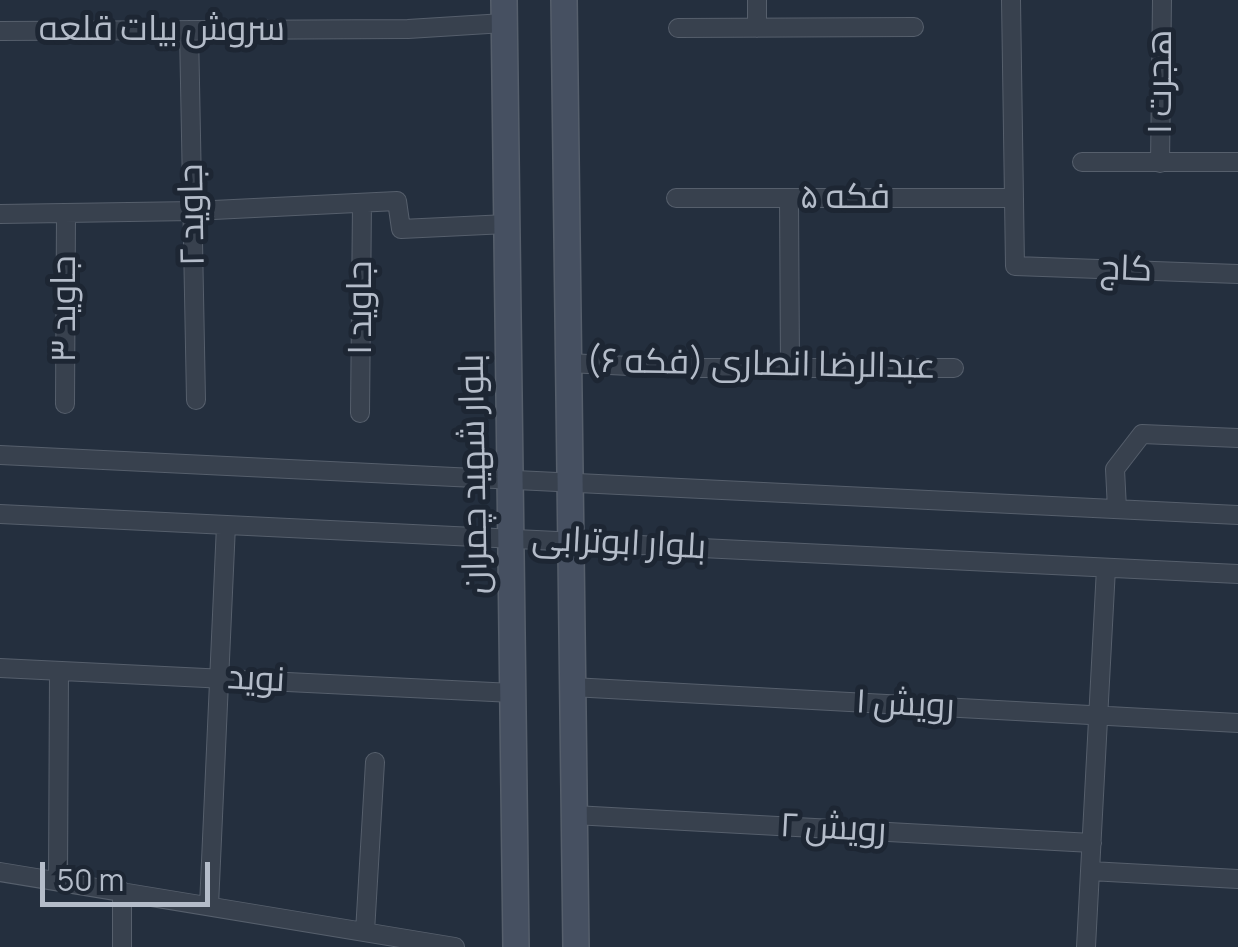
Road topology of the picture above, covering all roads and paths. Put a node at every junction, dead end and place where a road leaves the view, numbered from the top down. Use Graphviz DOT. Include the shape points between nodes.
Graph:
graph roads {
  1 [pos="564,0"];
  2 [pos="757,0"];
  3 [pos="1011,0"];
  4 [pos="1162,0"];
  5 [pos="504,12"];
  6 [pos="914,27"];
  7 [pos="678,28"];
  8 [pos="758,28"];
  9 [pos="189,30"];
  10 [pos="0,31"];
  11 [pos="1082,162"];
  12 [pos="1238,162"];
  13 [pos="1160,163"];
  14 [pos="676,198"];
  15 [pos="789,198"];
  16 [pos="1014,198"];
  17 [pos="362,203"];
  18 [pos="193,211"];
  19 [pos="0,214"];
  20 [pos="66,214"];
  21 [pos="507,224"];
  22 [pos="1238,274"];
  23 [pos="568,363"];
  24 [pos="790,368"];
  25 [pos="954,368"];
  26 [pos="196,400"];
  27 [pos="65,404"];
  28 [pos="360,413"];
  29 [pos="1238,438"];
  30 [pos="0,455"];
  31 [pos="510,480"];
  32 [pos="570,482"];
  33 [pos="1117,509"];
  34 [pos="0,514"];
  35 [pos="1238,515"];
  36 [pos="226,525"];
  37 [pos="511,538"];
  38 [pos="570,542"];
  39 [pos="1106,568"];
  40 [pos="1238,574"];
  41 [pos="0,668"];
  42 [pos="59,671"];
  43 [pos="220,678"];
  44 [pos="572,687"];
  45 [pos="513,694"];
  46 [pos="1098,715"];
  47 [pos="1238,723"];
  48 [pos="375,762"];
  49 [pos="574,815"];
  50 [pos="1092,843"];
  51 [pos="1090,871"];
  52 [pos="0,872"];
  53 [pos="1238,879"];
  54 [pos="58,881"];
  55 [pos="122,892"];
  56 [pos="209,906"];
  57 [pos="327,926"];
  58 [pos="365,932"];
  59 [pos="122,947"];
  60 [pos="327,947"];
  61 [pos="455,947"];
  62 [pos="516,947"];
  63 [pos="576,947"];
  64 [pos="1086,947"];
  1 -- 23 [label="main road"];
  2 -- 8 [label="street"];
  3 -- 16 [label="street"];
  4 -- 13 [label="street, هجرت ۱"];
  5 -- 9 [label="street, سروش بیات قلعه" via="408,29"];
  5 -- 21 [label="main road, بلوار شهید چمران"];
  6 -- 8 [label="street"];
  7 -- 8 [label="street"];
  9 -- 10 [label="street, سروش بیات قلعه"];
  9 -- 18 [label="street, جاوید ۲"];
  11 -- 13 [label="street"];
  12 -- 13 [label="street"];
  14 -- 15 [label="street, فکه ۵"];
  15 -- 16 [label="street, فکه ۵"];
  15 -- 24 [label="street"];
  16 -- 22 [label="street, کاج" via="1015,266"];
  17 -- 18 [label="street"];
  17 -- 21 [label="street" via="398,202 401,229"];
  17 -- 28 [label="street, جاوید ۱"];
  18 -- 20 [label="street"];
  18 -- 26 [label="street, جاوید ۲"];
  19 -- 20 [label="street"];
  20 -- 27 [label="street, جاوید ۳"];
  21 -- 31 [label="main road, بلوار شهید چمران"];
  23 -- 24 [label="street, عبدالرضا انصاری (فکه ۶)"];
  23 -- 32 [label="main road"];
  24 -- 25 [label="street, عبدالرضا انصاری (فکه ۶)"];
  29 -- 33 [label="street" via="1142,434 1115,469"];
  30 -- 31 [label="street, بلوار ابوترابی"];
  31 -- 32 [label="street, بلوار ابوترابی"];
  31 -- 37 [label="main road, بلوار شهید چمران"];
  32 -- 33 [label="street, بلوار ابوترابی"];
  32 -- 38 [label="main road"];
  33 -- 35 [label="street, بلوار ابوترابی"];
  34 -- 36 [label="street, بلوار ابوترابی"];
  36 -- 37 [label="street, بلوار ابوترابی"];
  36 -- 43 [label="street"];
  37 -- 38 [label="street, بلوار ابوترابی"];
  37 -- 45 [label="main road, بلوار شهید چمران"];
  38 -- 39 [label="street, بلوار ابوترابی"];
  38 -- 44 [label="main road"];
  39 -- 40 [label="street, بلوار ابوترابی"];
  39 -- 46 [label="street"];
  41 -- 42 [label="street, نوید"];
  42 -- 43 [label="street, نوید"];
  42 -- 54 [label="street"];
  43 -- 45 [label="street, نوید"];
  43 -- 56 [label="street"];
  44 -- 46 [label="street, رویش ۱"];
  44 -- 49 [label="main road"];
  45 -- 62 [label="main road, بلوار شهید چمران"];
  46 -- 47 [label="street, رویش ۱"];
  46 -- 50 [label="street"];
  48 -- 58 [label="street"];
  49 -- 50 [label="street, رویش ۲"];
  49 -- 63 [label="main road"];
  50 -- 51 [label="street"];
  51 -- 53 [label="street"];
  51 -- 64 [label="street"];
  52 -- 54 [label="street"];
  54 -- 55 [label="street"];
  55 -- 56 [label="street"];
  55 -- 59 [label="street"];
  56 -- 57 [label="street"];
  57 -- 58 [label="street"];
  57 -- 60 [label="street"];
  58 -- 61 [label="street"];
}
